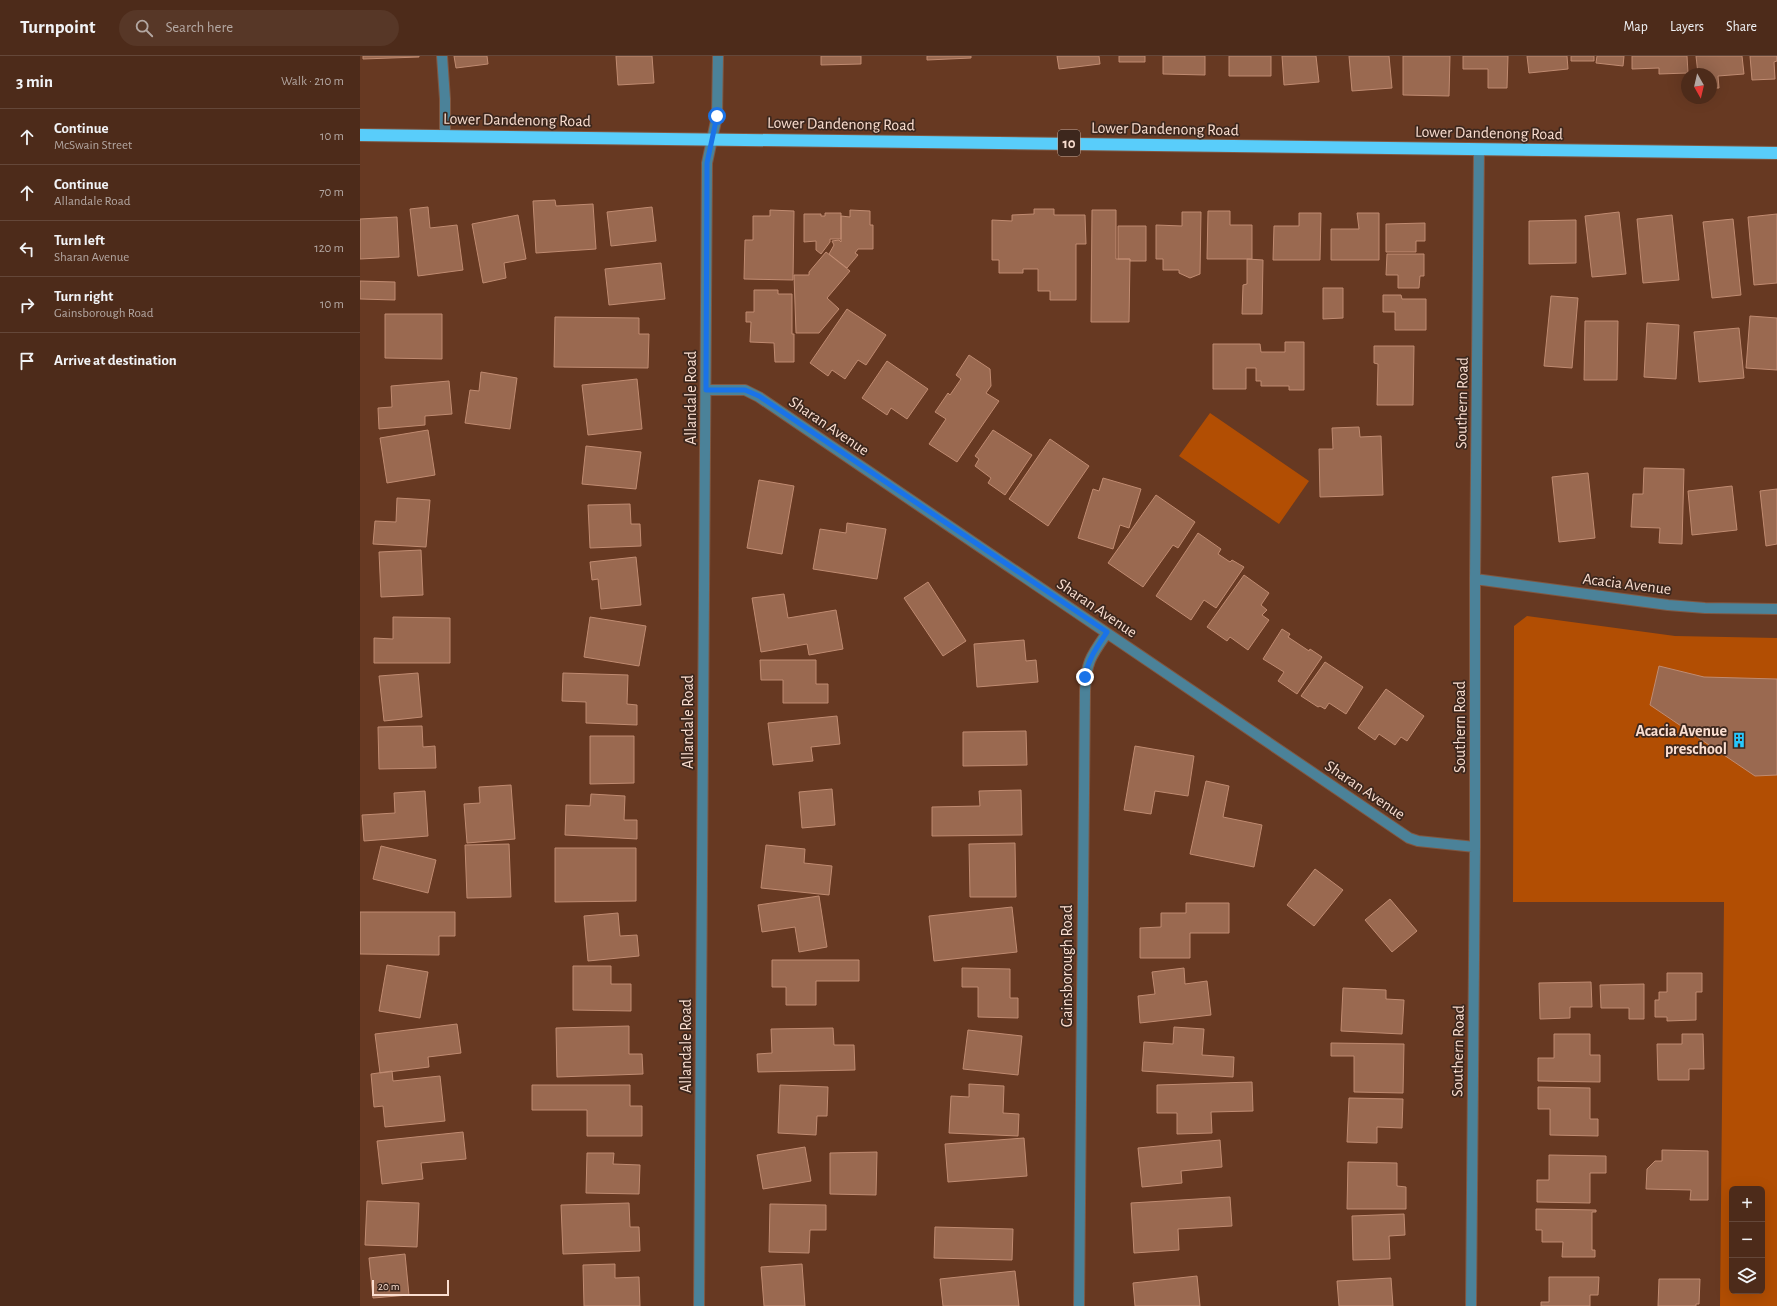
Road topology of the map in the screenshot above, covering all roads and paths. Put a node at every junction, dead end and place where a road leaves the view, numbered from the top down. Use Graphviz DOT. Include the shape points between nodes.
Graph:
graph roads {
  1 [pos="442,56"];
  2 [pos="718,56"];
  3 [pos="360,135"];
  4 [pos="445,136"];
  5 [pos="712,139"];
  6 [pos="1479,149"];
  7 [pos="1777,153"];
  8 [pos="706,390"];
  9 [pos="1475,580"];
  10 [pos="1777,609"];
  11 [pos="1107,632"];
  12 [pos="1475,847"];
  13 [pos="699,1306"];
  14 [pos="1079,1306"];
  15 [pos="1471,1306"];
  1 -- 4 [label="street"];
  2 -- 5 [label="street, Allandale Road" via="717,116"];
  3 -- 4 [label="highway, Lower Dandenong Road / 10"];
  4 -- 5 [label="highway, Lower Dandenong Road / 10"];
  5 -- 6 [label="highway, Lower Dandenong Road / 10"];
  5 -- 8 [label="street, Allandale Road" via="707,163"];
  6 -- 7 [label="highway, Lower Dandenong Road / 10"];
  6 -- 9 [label="street, Southern Road"];
  8 -- 11 [label="street, Sharan Avenue" via="745,390 759,396"];
  8 -- 13 [label="street, Allandale Road"];
  9 -- 10 [label="street, Acacia Avenue" via="1668,605"];
  9 -- 12 [label="street, Southern Road"];
  11 -- 12 [label="street, Sharan Avenue" via="1408,838"];
  11 -- 14 [label="street, Gainsborough Road" via="1087,666 1084,691"];
  12 -- 15 [label="street, Southern Road"];
}
